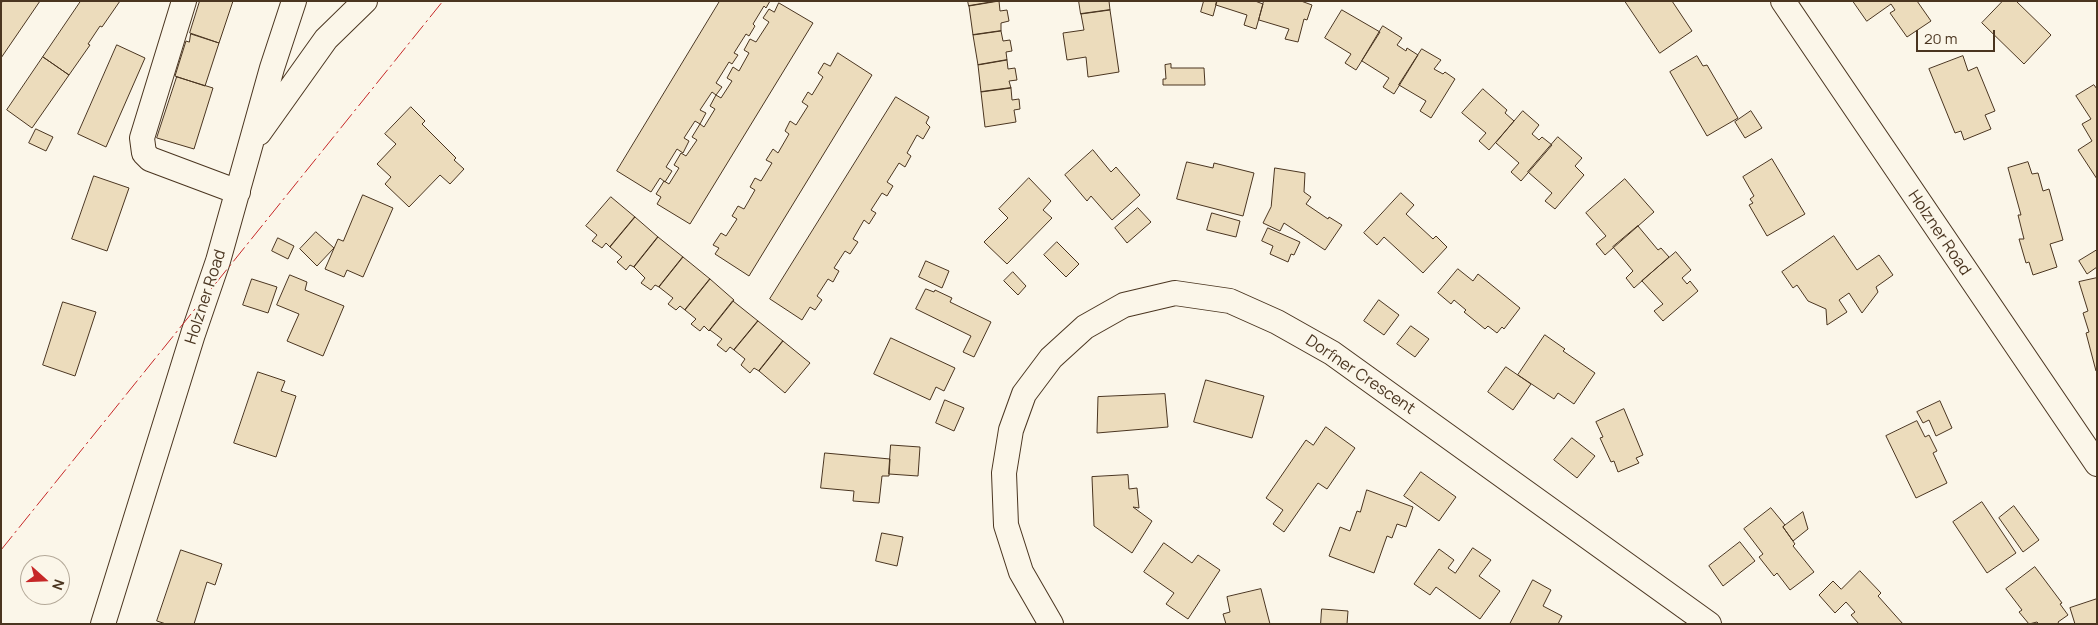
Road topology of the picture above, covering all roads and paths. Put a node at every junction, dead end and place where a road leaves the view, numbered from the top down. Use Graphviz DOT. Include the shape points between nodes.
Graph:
graph roads {
  1 [pos="184,1"];
  2 [pos="294,1"];
  3 [pos="365,1"];
  4 [pos="1783,1"];
  5 [pos="252,142"];
  6 [pos="238,192"];
  7 [pos="2097,464"];
  8 [pos="103,624"];
  9 [pos="1051,624"];
  10 [pos="1709,624"];
  1 -- 6 [label="street" via="142,138 144,153 157,162"];
  2 -- 5 [label="street"];
  3 -- 5 [label="street, Holzner Road" via="326,39"];
  4 -- 7 [label="street, Holzner Road"];
  5 -- 6 [label="street, Holzner Road"];
  6 -- 8 [label="street, Holzner Road"];
  9 -- 10 [label="street, Dorfner Crescent" via="1021,572 1006,525 1004,473 1011,430 1024,394 1051,358 1086,327 1124,305 1175,293 1230,302 1277,322 1332,353"];
}
